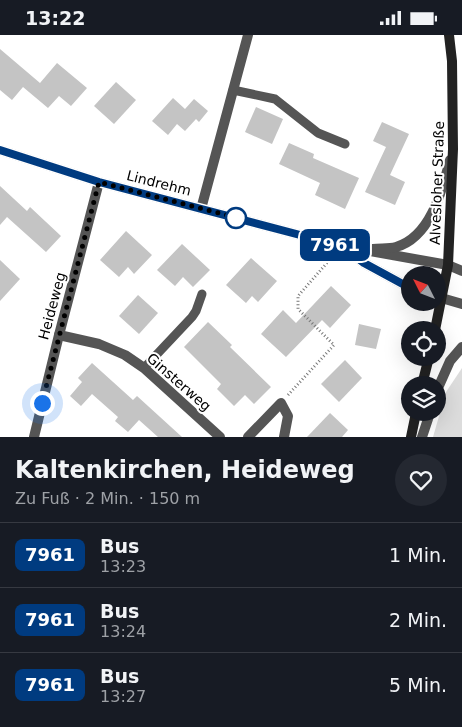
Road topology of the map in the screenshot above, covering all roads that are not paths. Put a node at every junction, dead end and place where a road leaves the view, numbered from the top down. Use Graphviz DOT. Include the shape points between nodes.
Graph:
graph roads {
  1 [pos="248,35"];
  2 [pos="449,35"];
  3 [pos="234,90"];
  4 [pos="345,144"];
  5 [pos="453,149"];
  6 [pos="0,150"];
  7 [pos="99,182"];
  8 [pos="202,209"];
  9 [pos="342,246"];
  10 [pos="356,249"];
  11 [pos="448,265"];
  12 [pos="462,271"];
  13 [pos="446,273"];
  14 [pos="401,283"];
  15 [pos="202,294"];
  16 [pos="446,300"];
  17 [pos="462,304"];
  18 [pos="59,335"];
  19 [pos="462,347"];
  20 [pos="144,368"];
  21 [pos="443,376"];
  22 [pos="414,421"];
  23 [pos="427,421"];
  24 [pos="34,437"];
  25 [pos="220,437"];
  26 [pos="248,437"];
  27 [pos="284,437"];
  28 [pos="411,437"];
  29 [pos="422,437"];
  1 -- 3 [label="street"];
  2 -- 5 [label="street, Alvesloher Straße"];
  3 -- 4 [label="lane" via="275,99 318,133"];
  3 -- 8 [label="street"];
  5 -- 10 [label="street" via="430,217 418,232 396,247"];
  5 -- 11 [label="street, Alvesloher Straße"];
  6 -- 7 [label="street, Lindrehm"];
  7 -- 8 [label="street, Lindrehm"];
  7 -- 18 [label="street, Heideweg"];
  8 -- 9 [label="street, Lindrehm"];
  9 -- 10 [label="street, Lindrehm"];
  9 -- 14 [label="street, Lindrehm" via="364,263"];
  10 -- 11 [label="street, Lindrehm"];
  11 -- 12 [label="street, Lindrehm"];
  11 -- 13 [label="street, Alvesloher Straße"];
  15 -- 20 [label="lane" via="192,317"];
  16 -- 17 [label="street"];
  18 -- 20 [label="street, Ginsterweg" via="98,344 125,355"];
  18 -- 24 [label="street, Heideweg"];
  19 -- 21 [label="street" via="450,361"];
  20 -- 25 [label="street, Ginsterweg"];
  22 -- 28 [label="street"];
  23 -- 29 [label="street"];
  26 -- 27 [label="street" via="281,403 288,416"];
}
